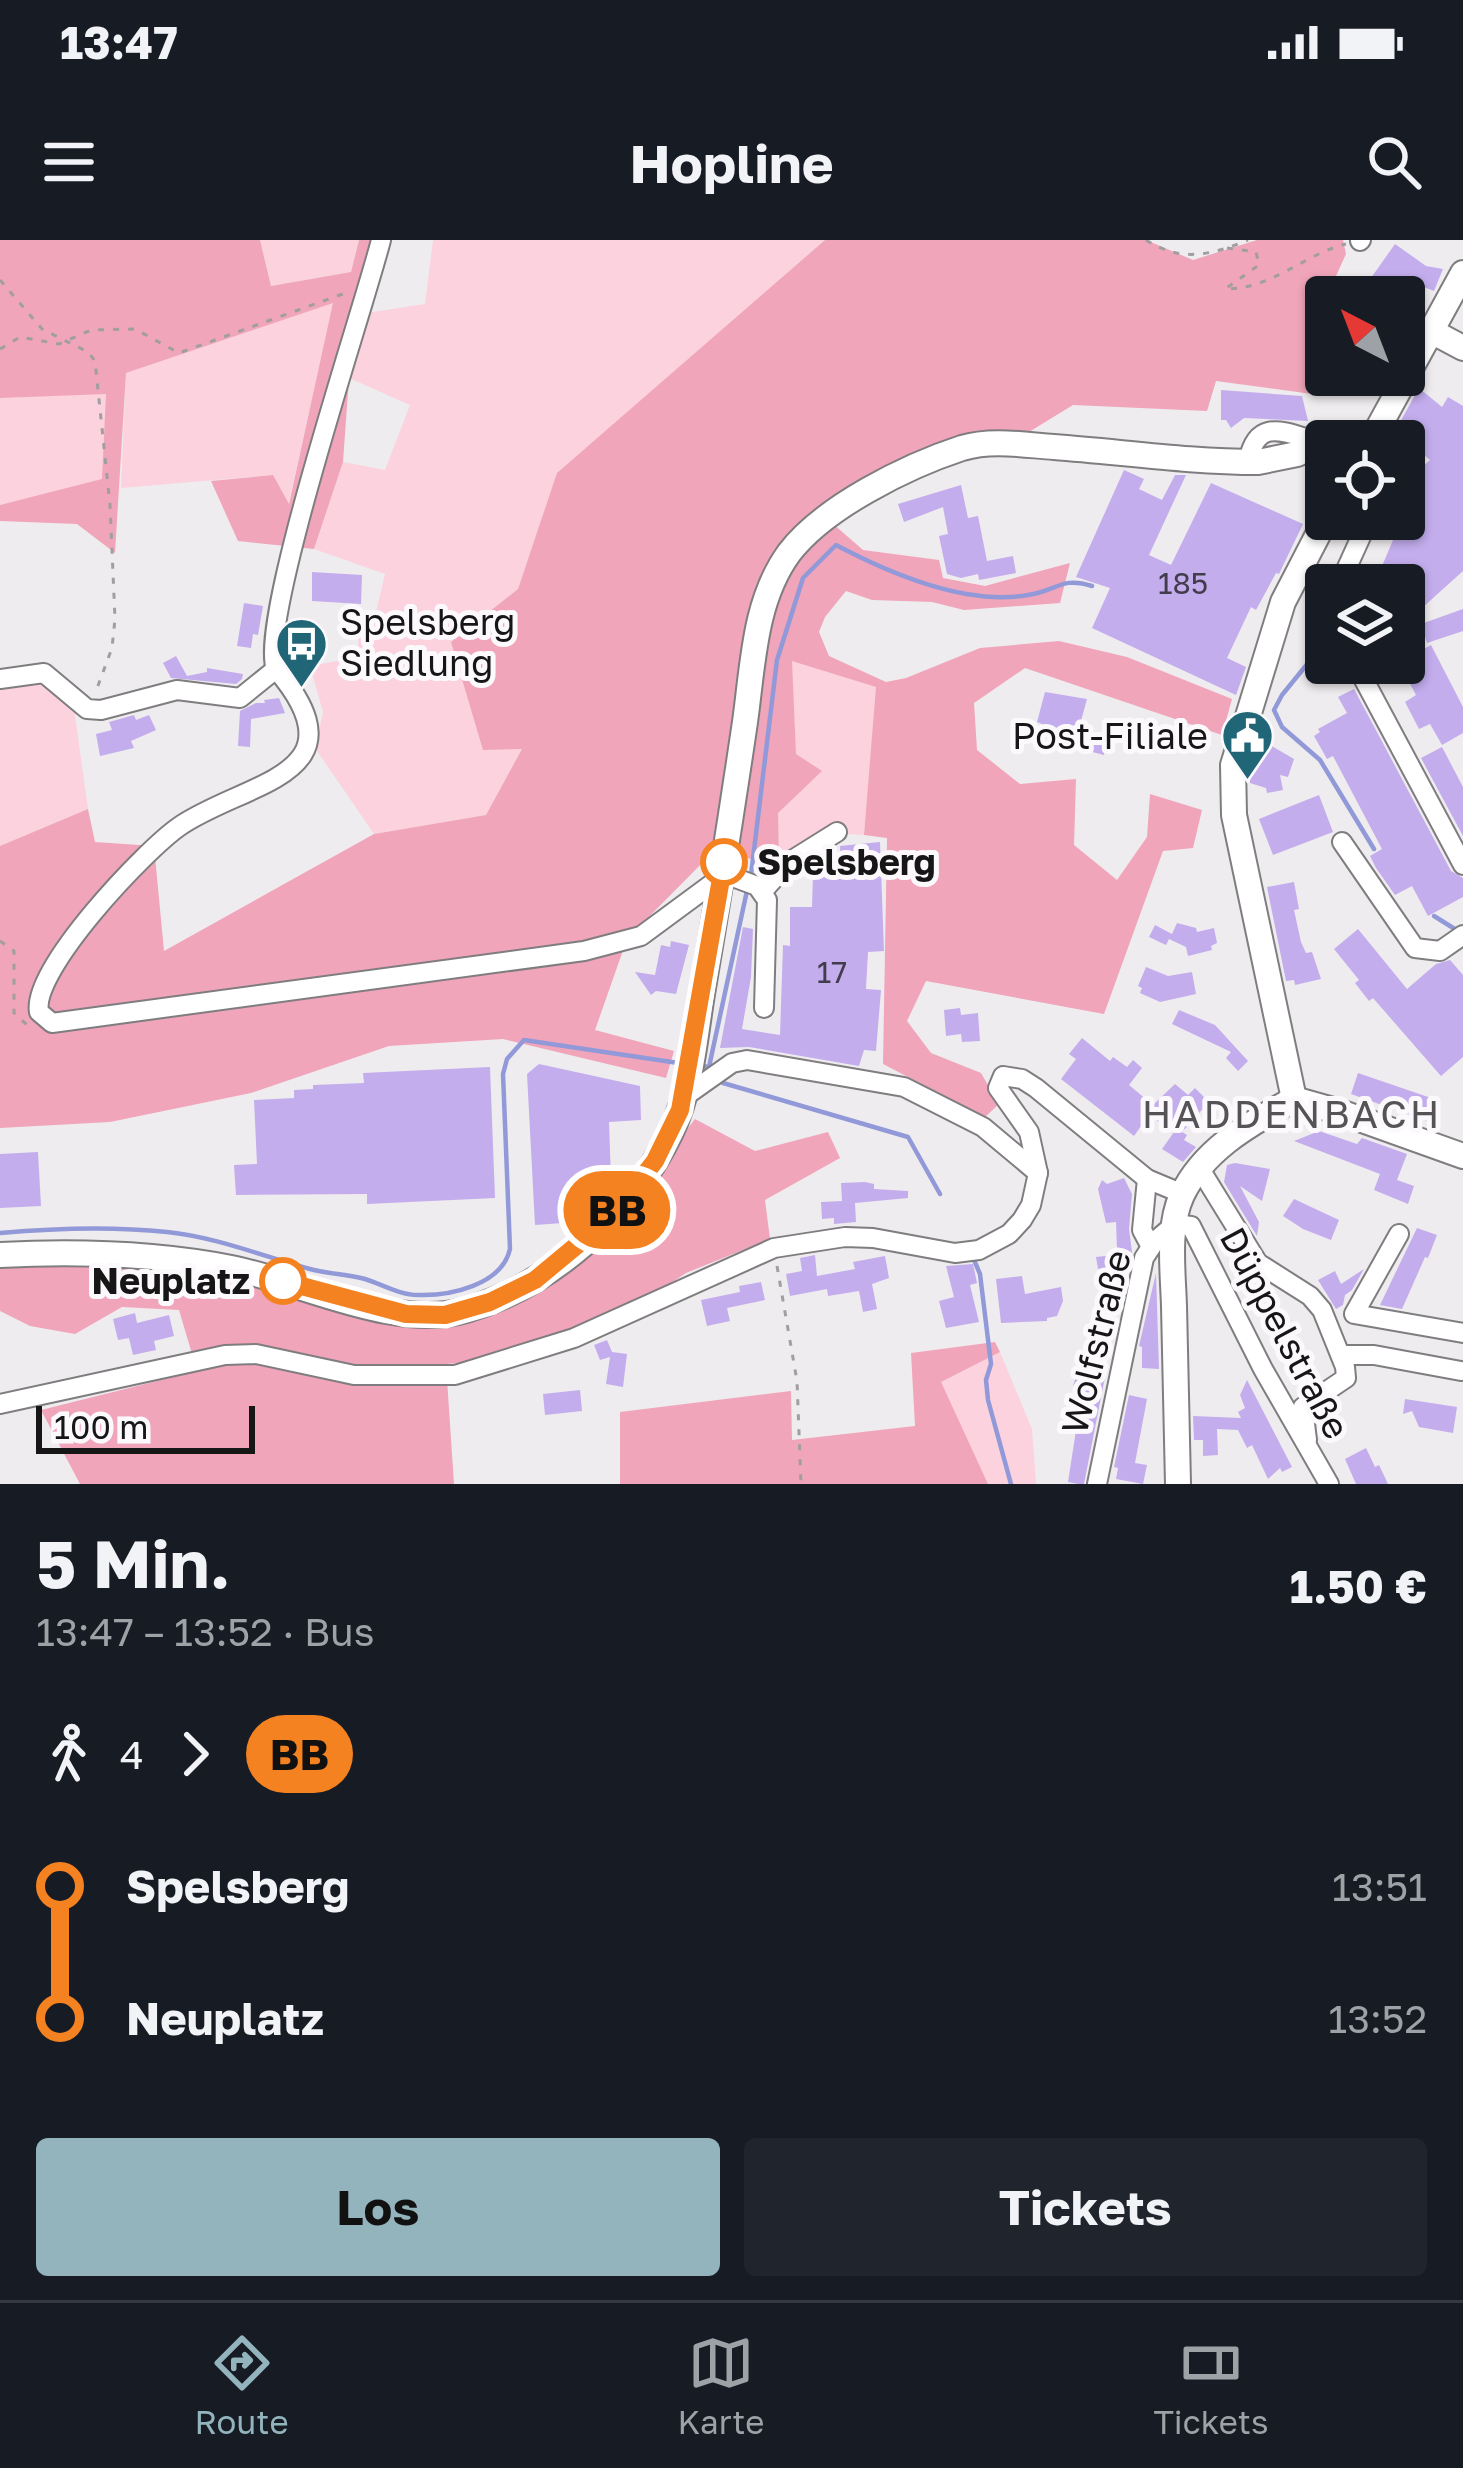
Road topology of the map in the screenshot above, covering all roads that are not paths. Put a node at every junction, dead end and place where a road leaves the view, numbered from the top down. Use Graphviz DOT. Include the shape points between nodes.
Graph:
graph roads {
  1 [pos="381,240"];
  2 [pos="1463,273"];
  3 [pos="1433,332"];
  4 [pos="1463,348"];
  5 [pos="1381,420"];
  6 [pos="1305,449"];
  7 [pos="1315,540"];
  8 [pos="276,669"];
  9 [pos="0,679"];
  10 [pos="1366,684"];
  11 [pos="837,832"];
  12 [pos="1342,842"];
  13 [pos="1463,865"];
  14 [pos="740,881"];
  15 [pos="1461,937"];
  16 [pos="764,1007"];
  17 [pos="1294,1099"];
  18 [pos="682,1103"];
  19 [pos="1463,1156"];
  20 [pos="1200,1169"];
  21 [pos="1037,1173"];
  22 [pos="1147,1178"];
  23 [pos="1183,1195"];
  24 [pos="1175,1224"];
  25 [pos="1400,1234"];
  26 [pos="1150,1247"];
  27 [pos="0,1255"];
  28 [pos="1354,1313"];
  29 [pos="1327,1320"];
  30 [pos="1463,1334"];
  31 [pos="1341,1355"];
  32 [pos="1461,1371"];
  33 [pos="0,1404"];
  34 [pos="1305,1445"];
  35 [pos="1324,1482"];
  36 [pos="1097,1484"];
  37 [pos="1178,1484"];
  1 -- 8 [label="street" via="288,571"];
  2 -- 3 [label="main road"];
  3 -- 4 [label="main road"];
  3 -- 5 [label="main road"];
  6 -- 14 [label="main road" via="1248,462 981,444 929,461 832,513 790,552 766,596"];
  7 -- 17 [label="main road" via="1283,602 1233,765 1234,815"];
  8 -- 9 [label="street" via="241,698 177,690 101,710 87,709 44,673"];
  8 -- 14 [label="street" via="308,714 296,762 268,785 176,829 140,864 50,968 37,1004 46,1021 603,947 641,936"];
  10 -- 13 [label="street"];
  11 -- 14 [label="street"];
  12 -- 15 [label="street" via="1414,948 1440,951"];
  14 -- 16 [label="street"];
  14 -- 18 [label="main road"];
  17 -- 19 [label="main road"];
  17 -- 20 [label="main road" via="1231,1137"];
  18 -- 21 [label="street" via="747,1060 904,1087 983,1127"];
  18 -- 27 [label="main road" via="655,1161 611,1217 535,1280 464,1311 406,1314 149,1255"];
  20 -- 23 [label="main road"];
  20 -- 29 [label="street" via="1258,1263 1310,1296"];
  21 -- 22 [label="street" via="1029,1132 998,1088 1003,1076 1036,1088"];
  21 -- 33 [label="street" via="1022,1220 980,1250 845,1237 774,1248 574,1338 454,1375 354,1375 225,1355"];
  22 -- 23 [label="street"];
  22 -- 26 [label="street" via="1142,1230"];
  23 -- 24 [label="main road"];
  24 -- 26 [label="street, Wolfstraße"];
  24 -- 34 [label="street, Düppelstraße" via="1191,1226 1199,1239"];
  24 -- 37 [label="main road"];
  25 -- 28 [label="street"];
  26 -- 36 [label="street, Wolfstraße"];
  28 -- 29 [label="street"];
  28 -- 30 [label="street"];
  29 -- 31 [label="street"];
  31 -- 32 [label="street"];
  31 -- 34 [label="street" via="1346,1378 1303,1407"];
  34 -- 35 [label="street, Düppelstraße"];
}
